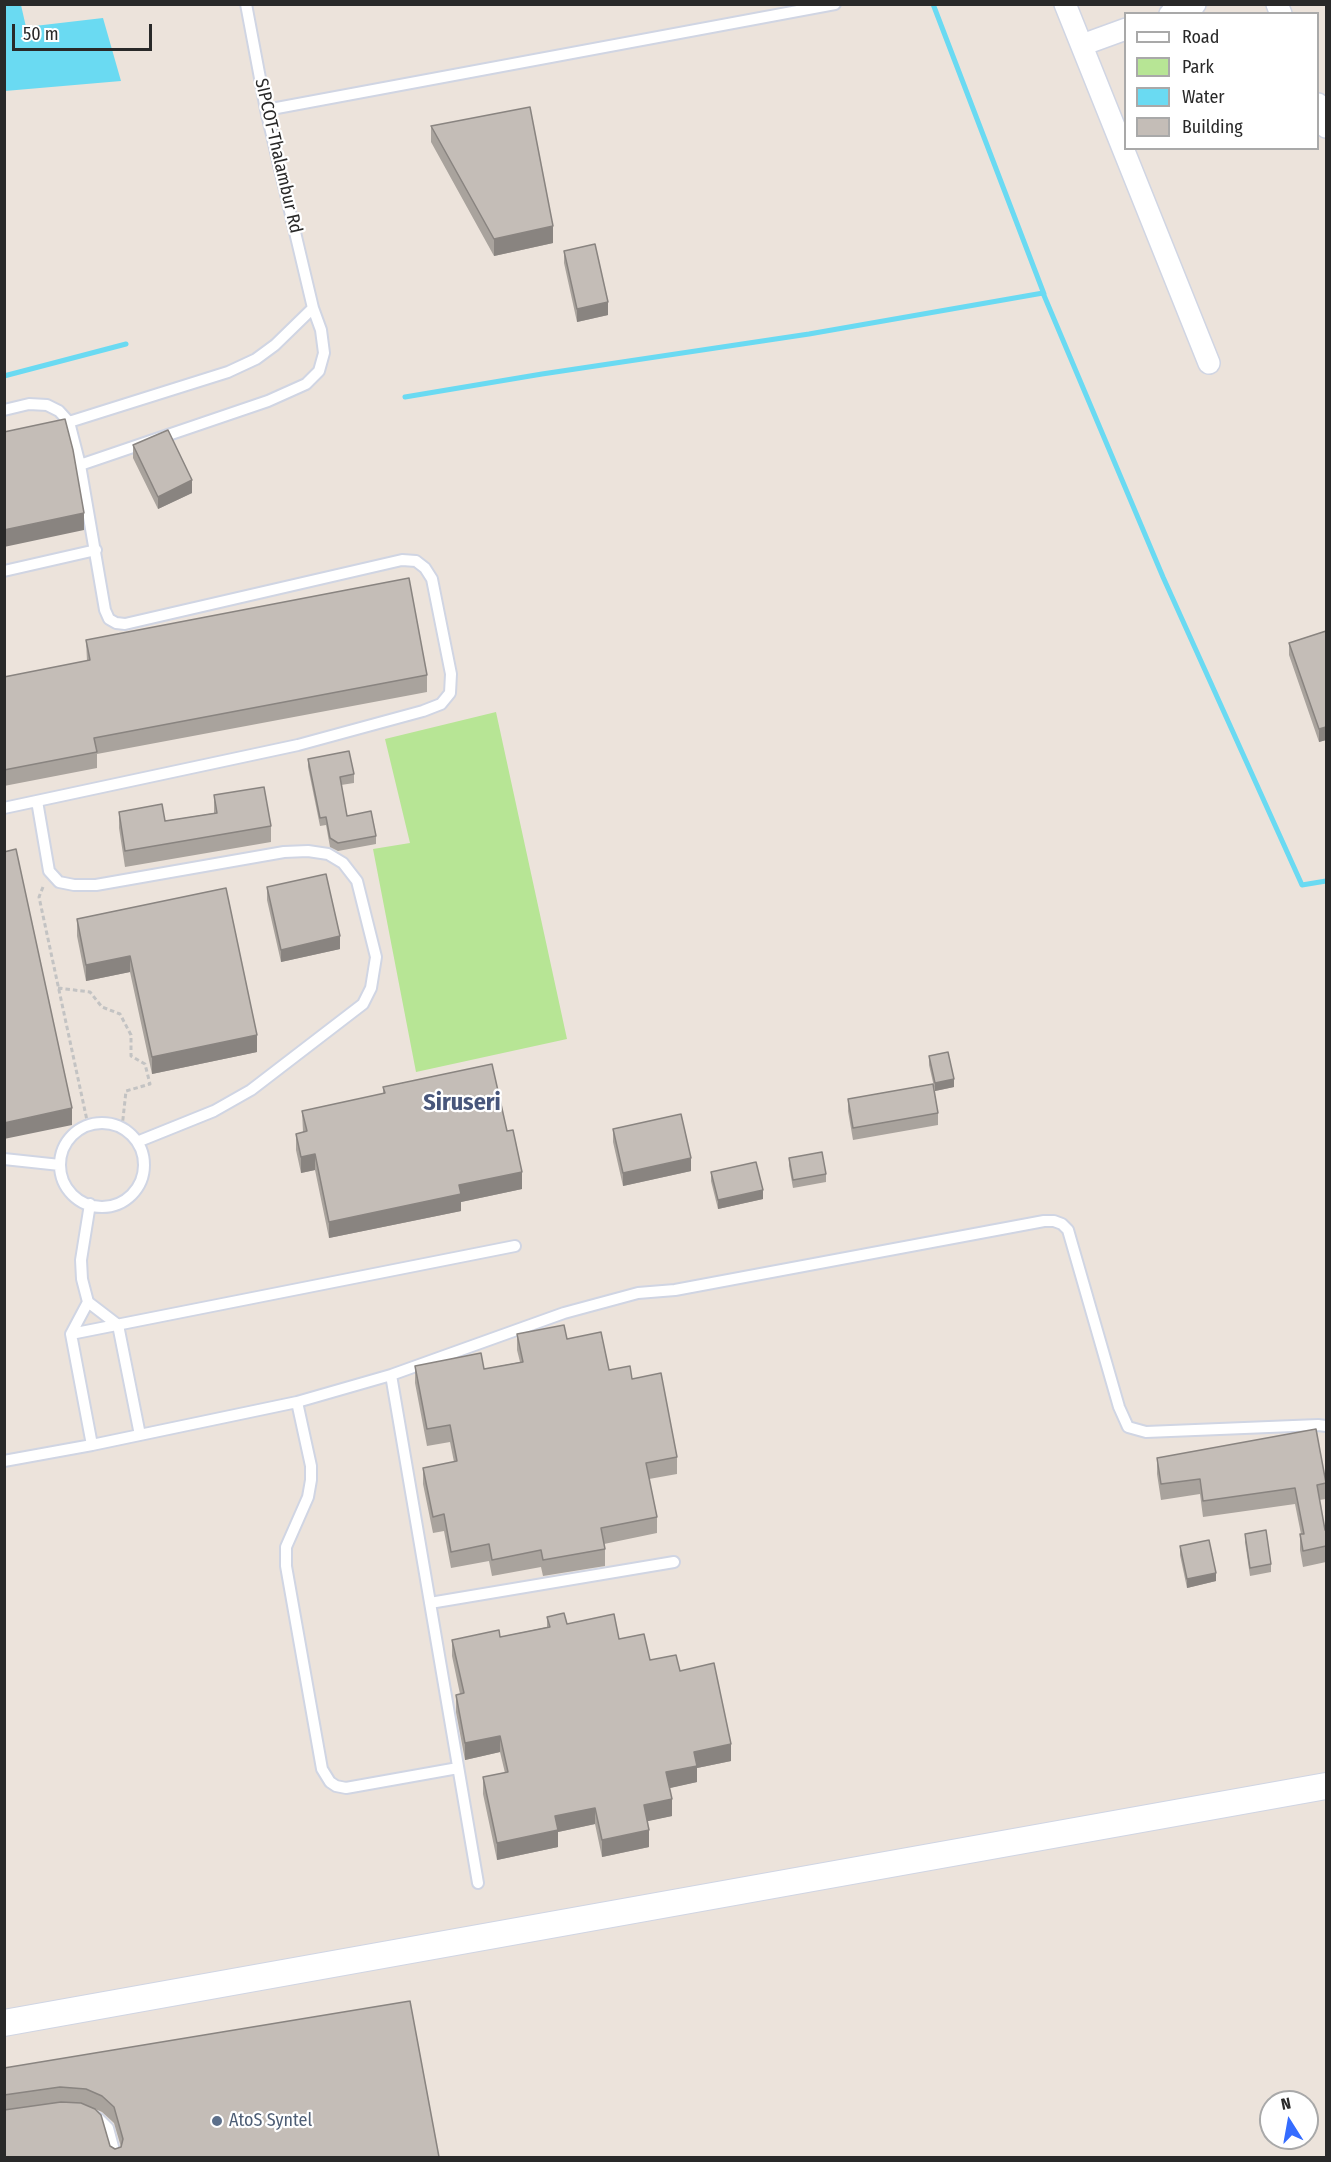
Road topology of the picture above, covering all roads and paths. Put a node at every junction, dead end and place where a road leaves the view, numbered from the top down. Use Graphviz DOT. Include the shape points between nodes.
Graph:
graph roads {
  1 [pos="246,4"];
  2 [pos="835,4"];
  3 [pos="1065,4"];
  4 [pos="1195,4"];
  5 [pos="1175,12"];
  6 [pos="1124,29"];
  7 [pos="1082,45"];
  8 [pos="1319,109"];
  9 [pos="266,110"];
  10 [pos="1326,127"];
  11 [pos="313,308"];
  12 [pos="1209,363"];
  13 [pos="4,410"];
  14 [pos="69,422"];
  15 [pos="80,465"];
  16 [pos="96,550"];
  17 [pos="4,571"];
  18 [pos="37,801"];
  19 [pos="4,808"];
  20 [pos="49,871"];
  21 [pos="58,988"];
  22 [pos="88,1125"];
  23 [pos="122,1128"];
  24 [pos="137,1142"];
  25 [pos="4,1159"];
  26 [pos="60,1165"];
  27 [pos="90,1204"];
  28 [pos="515,1246"];
  29 [pos="88,1302"];
  30 [pos="118,1325"];
  31 [pos="70,1334"];
  32 [pos="391,1375"];
  33 [pos="297,1402"];
  34 [pos="1326,1426"];
  35 [pos="140,1435"];
  36 [pos="92,1445"];
  37 [pos="4,1461"];
  38 [pos="674,1562"];
  39 [pos="430,1603"];
  40 [pos="458,1768"];
  41 [pos="1326,1786"];
  42 [pos="478,1883"];
  43 [pos="4,2023"];
  44 [pos="83,2112"];
  45 [pos="116,2157"];
  1 -- 9 [label="lane, SIPCOT-Thalambur Rd"];
  2 -- 9 [label="lane"];
  3 -- 7 [label="street"];
  4 -- 5 [label="street"];
  6 -- 7 [label="street"];
  7 -- 12 [label="street"];
  8 -- 10 [label="street"];
  9 -- 11 [label="lane, SIPCOT-Thalambur Rd"];
  11 -- 14 [label="lane" via="256,359 228,372"];
  11 -- 15 [label="lane, SIPCOT-Thalambur Rd" via="324,353 319,371 306,384 268,401"];
  13 -- 14 [label="lane" via="47,405"];
  14 -- 15 [label="lane"];
  15 -- 16 [label="lane"];
  16 -- 17 [label="lane"];
  16 -- 18 [label="lane" via="105,610 109,619 125,624 402,560 416,561 432,579 451,674 450,693 441,704 423,711 298,745"];
  18 -- 19 [label="lane"];
  18 -- 20 [label="lane"];
  20 -- 21 [label="path" via="39,897"];
  20 -- 24 [label="lane" via="59,882 96,885 308,850 328,854 343,863 357,881 376,957 371,988 363,1004 251,1090 214,1111"];
  21 -- 22 [label="path"];
  21 -- 23 [label="path" via="90,992 102,1007 120,1014 131,1035 131,1056 145,1064 150,1084 126,1091"];
  22 -- 23 [label="lane" via="102,1123"];
  22 -- 26 [label="lane" via="66,1142"];
  23 -- 24 [label="lane"];
  24 -- 27 [label="lane" via="144,1167 134,1192 110,1206"];
  25 -- 26 [label="lane"];
  26 -- 27 [label="lane" via="63,1182 71,1194"];
  27 -- 29 [label="lane" via="81,1260"];
  28 -- 30 [label="lane"];
  29 -- 30 [label="lane"];
  29 -- 31 [label="lane"];
  30 -- 31 [label="lane"];
  30 -- 35 [label="lane"];
  31 -- 36 [label="lane"];
  32 -- 33 [label="lane"];
  32 -- 34 [label="lane" via="564,1313 638,1293 675,1290 1054,1221 1068,1230 1128,1427 1146,1432"];
  32 -- 39 [label="lane"];
  33 -- 35 [label="lane"];
  33 -- 40 [label="lane" via="311,1480 308,1497 286,1547 286,1566 322,1769 330,1782 346,1788"];
  35 -- 36 [label="lane"];
  36 -- 37 [label="lane"];
  38 -- 39 [label="lane"];
  39 -- 40 [label="lane"];
  40 -- 42 [label="lane"];
  41 -- 43 [label="street"];
  44 -- 45 [label="lane" via="108,2128"];
}
